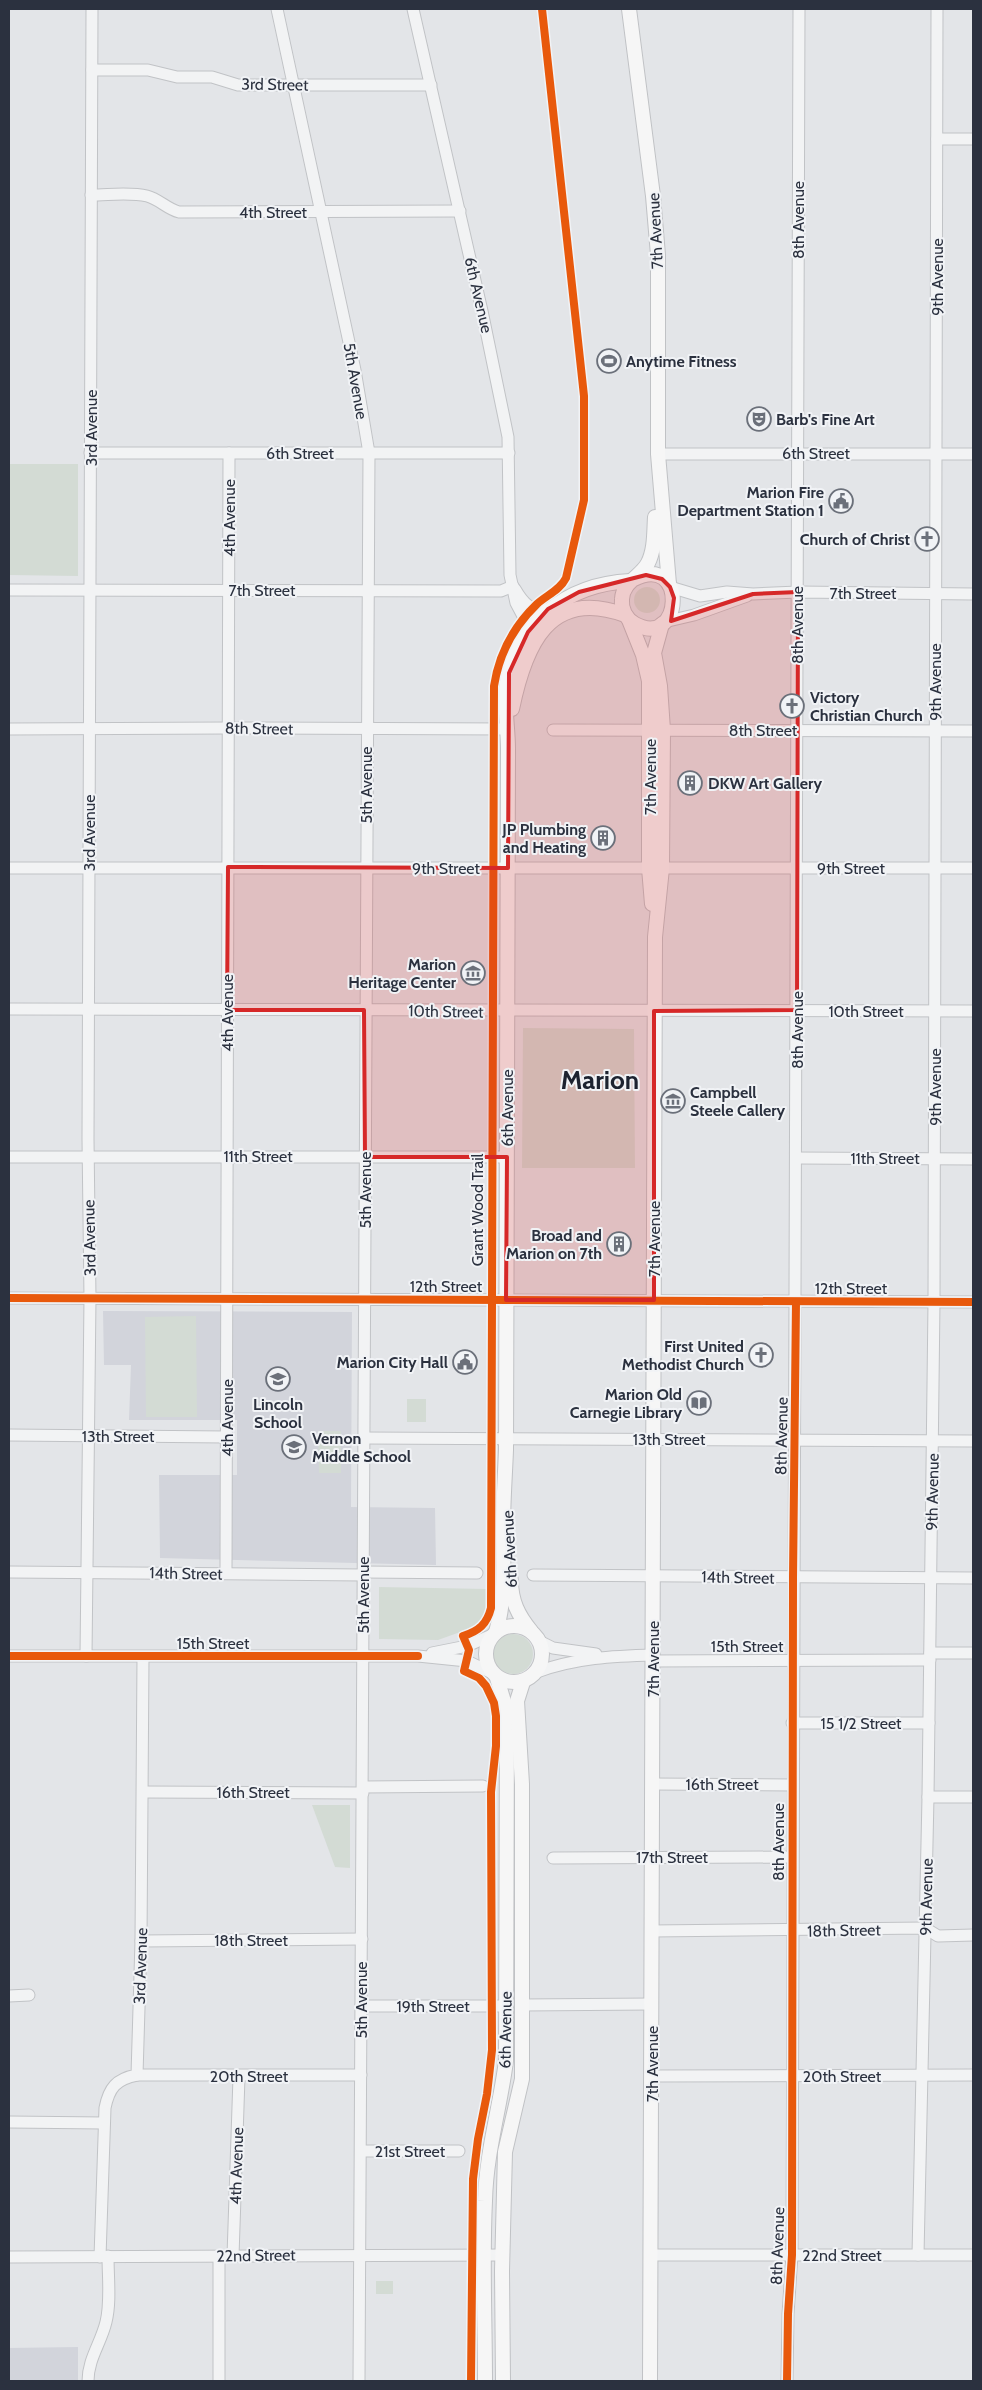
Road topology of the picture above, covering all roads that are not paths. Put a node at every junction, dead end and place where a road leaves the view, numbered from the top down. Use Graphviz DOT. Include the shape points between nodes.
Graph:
graph roads {
  1 [pos="92,9"];
  2 [pos="277,9"];
  3 [pos="413,9"];
  4 [pos="629,9"];
  5 [pos="798,9"];
  6 [pos="938,9"];
  7 [pos="92,70"];
  8 [pos="293,85"];
  9 [pos="431,85"];
  10 [pos="938,139"];
  11 [pos="973,139"];
  12 [pos="92,195"];
  13 [pos="460,211"];
  14 [pos="321,212"];
  15 [pos="90,453"];
  16 [pos="229,453"];
  17 [pos="369,453"];
  18 [pos="798,453"];
  19 [pos="509,454"];
  20 [pos="658,454"];
  21 [pos="936,454"];
  22 [pos="973,454"];
  23 [pos="658,530"];
  24 [pos="629,580"];
  25 [pos="669,585"];
  26 [pos="513,586"];
  27 [pos="90,589"];
  28 [pos="9,590"];
  29 [pos="230,590"];
  30 [pos="368,591"];
  31 [pos="798,592"];
  32 [pos="753,594"];
  33 [pos="936,594"];
  34 [pos="973,594"];
  35 [pos="548,609"];
  36 [pos="627,617"];
  37 [pos="663,623"];
  38 [pos="528,632"];
  39 [pos="228,728"];
  40 [pos="9,729"];
  41 [pos="90,729"];
  42 [pos="508,729"];
  43 [pos="367,730"];
  44 [pos="553,730"];
  45 [pos="657,730"];
  46 [pos="973,730"];
  47 [pos="797,731"];
  48 [pos="935,731"];
  49 [pos="228,867"];
  50 [pos="9,868"];
  51 [pos="89,868"];
  52 [pos="366,868"];
  53 [pos="508,868"];
  54 [pos="656,868"];
  55 [pos="796,868"];
  56 [pos="935,868"];
  57 [pos="973,868"];
  58 [pos="9,1009"];
  59 [pos="88,1009"];
  60 [pos="227,1010"];
  61 [pos="364,1010"];
  62 [pos="797,1010"];
  63 [pos="506,1011"];
  64 [pos="654,1011"];
  65 [pos="935,1011"];
  66 [pos="973,1011"];
  67 [pos="9,1156"];
  68 [pos="88,1156"];
  69 [pos="226,1156"];
  70 [pos="365,1157"];
  71 [pos="507,1157"];
  72 [pos="796,1158"];
  73 [pos="935,1158"];
  74 [pos="973,1159"];
  75 [pos="9,1298"];
  76 [pos="90,1298"];
  77 [pos="228,1299"];
  78 [pos="364,1299"];
  79 [pos="506,1300"];
  80 [pos="654,1300"];
  81 [pos="796,1302"];
  82 [pos="934,1302"];
  83 [pos="973,1302"];
  84 [pos="9,1435"];
  85 [pos="88,1436"];
  86 [pos="226,1437"];
  87 [pos="364,1438"];
  88 [pos="506,1438"];
  89 [pos="654,1439"];
  90 [pos="795,1440"];
  91 [pos="933,1440"];
  92 [pos="973,1441"];
  93 [pos="505,1487"];
  94 [pos="9,1572"];
  95 [pos="87,1572"];
  96 [pos="363,1573"];
  97 [pos="476,1573"];
  98 [pos="226,1574"];
  99 [pos="533,1575"];
  100 [pos="653,1576"];
  101 [pos="793,1578"];
  102 [pos="931,1578"];
  103 [pos="973,1578"];
  104 [pos="495,1633"];
  105 [pos="537,1638"];
  106 [pos="973,1653"];
  107 [pos="9,1656"];
  108 [pos="86,1656"];
  109 [pos="418,1656"];
  110 [pos="610,1656"];
  111 [pos="144,1657"];
  112 [pos="364,1657"];
  113 [pos="930,1657"];
  114 [pos="654,1658"];
  115 [pos="793,1660"];
  116 [pos="537,1672"];
  117 [pos="496,1676"];
  118 [pos="523,1682"];
  119 [pos="792,1723"];
  120 [pos="929,1723"];
  121 [pos="653,1784"];
  122 [pos="792,1785"];
  123 [pos="483,1786"];
  124 [pos="363,1790"];
  125 [pos="143,1792"];
  126 [pos="928,1797"];
  127 [pos="973,1797"];
  128 [pos="653,1857"];
  129 [pos="792,1857"];
  130 [pos="553,1858"];
  131 [pos="925,1928"];
  132 [pos="792,1930"];
  133 [pos="652,1931"];
  134 [pos="973,1935"];
  135 [pos="362,1940"];
  136 [pos="141,1941"];
  137 [pos="29,1995"];
  138 [pos="9,1996"];
  139 [pos="652,2004"];
  140 [pos="522,2005"];
  141 [pos="361,2006"];
  142 [pos="505,2006"];
  143 [pos="973,2074"];
  144 [pos="137,2075"];
  145 [pos="361,2075"];
  146 [pos="652,2076"];
  147 [pos="791,2076"];
  148 [pos="923,2076"];
  149 [pos="239,2077"];
  150 [pos="9,2122"];
  151 [pos="104,2123"];
  152 [pos="361,2151"];
  153 [pos="459,2151"];
  154 [pos="360,2254"];
  155 [pos="973,2254"];
  156 [pos="485,2255"];
  157 [pos="502,2255"];
  158 [pos="650,2255"];
  159 [pos="792,2255"];
  160 [pos="918,2255"];
  161 [pos="219,2256"];
  162 [pos="233,2256"];
  163 [pos="104,2257"];
  164 [pos="9,2258"];
  165 [pos="88,2381"];
  166 [pos="219,2381"];
  167 [pos="359,2381"];
  168 [pos="485,2381"];
  169 [pos="503,2381"];
  170 [pos="650,2381"];
  171 [pos="787,2381"];
  1 -- 7 [label="street, 3rd Avenue"];
  2 -- 8 [label="street, 5th Avenue"];
  3 -- 9 [label="street, 6th Avenue"];
  4 -- 20 [label="main road, 7th Avenue" via="653,190 658,254"];
  5 -- 18 [label="street, 8th Avenue"];
  6 -- 10 [label="street, 9th Avenue"];
  7 -- 8 [label="street, 3rd Street" via="148,70 177,77 212,77 238,84"];
  7 -- 12 [label="street, 3rd Avenue"];
  8 -- 9 [label="street, 3rd Street"];
  8 -- 14 [label="street, 5th Avenue"];
  9 -- 13 [label="street, 6th Avenue"];
  10 -- 11 [label="street"];
  10 -- 21 [label="street, 9th Avenue"];
  12 -- 14 [label="street, 4th Street" via="146,195 179,212"];
  12 -- 15 [label="street, 3rd Avenue"];
  13 -- 14 [label="street, 4th Street"];
  13 -- 19 [label="street, 6th Avenue" via="495,369"];
  14 -- 17 [label="street, 5th Avenue"];
  15 -- 16 [label="street, 6th Street"];
  15 -- 27 [label="street, 3rd Avenue"];
  16 -- 17 [label="street, 6th Street"];
  16 -- 29 [label="street, 4th Avenue"];
  17 -- 19 [label="street, 6th Street"];
  17 -- 30 [label="street, 5th Avenue"];
  18 -- 20 [label="street, 6th Street"];
  18 -- 21 [label="street, 6th Street"];
  18 -- 31 [label="street, 8th Avenue"];
  19 -- 26 [label="street, 6th Avenue" via="508,557"];
  20 -- 23 [label="main road, 7th Avenue"];
  21 -- 22 [label="street, 6th Street"];
  21 -- 33 [label="street, 9th Avenue"];
  23 -- 24 [label="main road"];
  23 -- 25 [label="main road"];
  24 -- 25 [label="main road" via="652,575"];
  24 -- 35 [label="main road" via="603,583"];
  24 -- 36 [label="main road" via="621,599"];
  25 -- 32 [label="street, 7th Street" via="700,596 727,592"];
  25 -- 37 [label="main road" via="674,604"];
  26 -- 30 [label="street, 7th Street" via="501,591"];
  26 -- 35 [label="street, 6th Avenue" via="532,610"];
  26 -- 38 [label="street, 6th Avenue"];
  27 -- 28 [label="street, 7th Street"];
  27 -- 29 [label="street, 7th Street"];
  27 -- 41 [label="street, 3rd Avenue"];
  29 -- 30 [label="street, 7th Street"];
  29 -- 39 [label="street, 4th Avenue"];
  30 -- 43 [label="street, 5th Avenue"];
  31 -- 32 [label="street, 7th Street"];
  31 -- 33 [label="street, 7th Street"];
  31 -- 47 [label="street, 8th Avenue"];
  32 -- 37 [label="street, 7th Street" via="694,616"];
  33 -- 34 [label="street, 7th Street"];
  33 -- 48 [label="street, 9th Avenue"];
  35 -- 38 [label="main road"];
  36 -- 37 [label="main road" via="638,626 647,628"];
  36 -- 42 [label="main road, 6th Avenue" via="604,608 578,608 560,614 545,628 526,658"];
  36 -- 45 [label="main road, 7th Avenue" via="647,668"];
  37 -- 45 [label="main road, 7th Avenue" via="654,653 660,686"];
  38 -- 42 [label="main road, 6th Avenue" via="515,657 506,688"];
  39 -- 41 [label="street, 8th Street"];
  39 -- 43 [label="street, 8th Street"];
  39 -- 49 [label="street, 4th Avenue"];
  40 -- 41 [label="street, 8th Street"];
  41 -- 51 [label="street, 3rd Avenue"];
  42 -- 43 [label="street, 8th Street"];
  42 -- 53 [label="main road, 6th Avenue"];
  43 -- 52 [label="street, 5th Avenue"];
  44 -- 45 [label="street, 8th Street"];
  45 -- 47 [label="street, 8th Street"];
  45 -- 54 [label="main road, 7th Avenue"];
  46 -- 48 [label="street, 8th Street"];
  47 -- 48 [label="street, 8th Street"];
  47 -- 55 [label="street, 8th Avenue"];
  48 -- 56 [label="street, 9th Avenue"];
  49 -- 51 [label="street, 9th Street"];
  49 -- 52 [label="street, 9th Street"];
  49 -- 60 [label="street, 4th Avenue"];
  50 -- 51 [label="street, 9th Street"];
  51 -- 59 [label="street, 3rd Avenue"];
  52 -- 53 [label="street, 9th Street"];
  52 -- 61 [label="street, 5th Avenue"];
  53 -- 54 [label="street, 9th Street"];
  53 -- 63 [label="main road, 6th Avenue"];
  54 -- 55 [label="street, 9th Street"];
  54 -- 64 [label="main road, 7th Avenue"];
  55 -- 56 [label="street, 9th Street"];
  55 -- 62 [label="street, 8th Avenue"];
  56 -- 57 [label="street, 9th Street"];
  56 -- 65 [label="street, 9th Avenue"];
  58 -- 59 [label="street, 10th Street"];
  59 -- 60 [label="street, 10th Street"];
  59 -- 68 [label="street, 3rd Avenue"];
  60 -- 61 [label="street, 10th Street"];
  60 -- 69 [label="street, 4th Avenue"];
  61 -- 63 [label="street, 10th Street"];
  61 -- 70 [label="street, 5th Avenue"];
  62 -- 64 [label="street, 10th Street"];
  62 -- 65 [label="street, 10th Street"];
  62 -- 72 [label="street, 8th Avenue"];
  63 -- 64 [label="street, 10th Street"];
  63 -- 71 [label="main road, 6th Avenue"];
  64 -- 80 [label="main road, 7th Avenue"];
  65 -- 66 [label="street, 10th Street"];
  65 -- 73 [label="street, 9th Avenue"];
  67 -- 68 [label="street, 11th Street"];
  68 -- 69 [label="street, 11th Street"];
  68 -- 76 [label="street, 3rd Avenue"];
  69 -- 70 [label="street, 11th Street"];
  69 -- 77 [label="street, 4th Avenue"];
  70 -- 71 [label="street, 11th Street"];
  70 -- 78 [label="street, 5th Avenue"];
  71 -- 79 [label="main road, 6th Avenue"];
  72 -- 73 [label="street, 11th Street"];
  72 -- 81 [label="street, 8th Avenue"];
  73 -- 74 [label="street, 11th Street"];
  73 -- 82 [label="street, 9th Avenue"];
  75 -- 76 [label="street, 12th Street"];
  76 -- 77 [label="street, 12th Street"];
  76 -- 85 [label="street, 3rd Avenue"];
  77 -- 78 [label="street, 12th Street"];
  77 -- 86 [label="street, 4th Avenue"];
  78 -- 79 [label="street, 12th Street"];
  78 -- 87 [label="street, 5th Avenue"];
  79 -- 80 [label="street, 12th Street"];
  79 -- 88 [label="main road, 6th Avenue"];
  80 -- 81 [label="street, 12th Street"];
  80 -- 89 [label="main road, 7th Avenue"];
  81 -- 82 [label="street, 12th Street"];
  81 -- 90 [label="street, 8th Avenue"];
  82 -- 83 [label="street, 12th Street"];
  82 -- 91 [label="street, 9th Avenue"];
  84 -- 85 [label="street, 13th Street"];
  85 -- 86 [label="street, 13th Street"];
  85 -- 95 [label="street, 3rd Avenue"];
  86 -- 98 [label="street, 4th Avenue"];
  87 -- 88 [label="street, 13th Street"];
  87 -- 96 [label="street, 5th Avenue"];
  88 -- 89 [label="street, 13th Street"];
  88 -- 93 [label="main road, 6th Avenue"];
  89 -- 90 [label="street, 13th Street"];
  89 -- 100 [label="main road, 7th Avenue"];
  90 -- 91 [label="street, 13th Street"];
  90 -- 101 [label="street, 8th Avenue"];
  91 -- 92 [label="street, 13th Street"];
  91 -- 102 [label="street, 9th Avenue"];
  93 -- 104 [label="main road, 6th Avenue" via="502,1610"];
  93 -- 105 [label="main road, 6th Avenue" via="510,1529 511,1596 519,1616"];
  94 -- 95 [label="street, 14th Street"];
  95 -- 98 [label="street, 14th Street"];
  95 -- 108 [label="street, 3rd Avenue"];
  96 -- 97 [label="street, 14th Street"];
  96 -- 98 [label="street, 14th Street"];
  96 -- 112 [label="street, 5th Avenue"];
  99 -- 100 [label="street, 14th Street"];
  100 -- 101 [label="street, 14th Street"];
  100 -- 114 [label="main road, 7th Avenue"];
  101 -- 102 [label="street, 14th Street"];
  101 -- 115 [label="street, 8th Avenue"];
  102 -- 103 [label="street, 14th Street"];
  102 -- 113 [label="street, 9th Avenue"];
  104 -- 105 [label="main road" via="502,1628 517,1626"];
  104 -- 109 [label="street, 15th Street" via="467,1646"];
  104 -- 117 [label="main road" via="486,1647 485,1657"];
  105 -- 110 [label="street, 15th Street" via="553,1648"];
  105 -- 116 [label="main road" via="542,1653"];
  106 -- 113 [label="street, 15th Street"];
  107 -- 108 [label="street, 15th Street"];
  108 -- 111 [label="street, 15th Street"];
  109 -- 112 [label="street, 15th Street"];
  109 -- 117 [label="street, 15th Street" via="468,1661"];
  110 -- 114 [label="street, 15th Street"];
  110 -- 116 [label="street, 15th Street" via="569,1661"];
  111 -- 112 [label="street, 15th Street"];
  111 -- 125 [label="street, 3rd Avenue"];
  112 -- 124 [label="street, 5th Avenue"];
  113 -- 115 [label="street, 15th Street"];
  113 -- 120 [label="street, 9th Avenue"];
  114 -- 115 [label="street, 15th Street"];
  114 -- 121 [label="main road, 7th Avenue"];
  115 -- 119 [label="street, 8th Avenue"];
  116 -- 118 [label="main road"];
  117 -- 118 [label="main road" via="513,1683"];
  117 -- 142 [label="main road, 6th Avenue" via="507,1712"];
  118 -- 140 [label="main road, 6th Avenue" via="517,1701 522,1784"];
  119 -- 120 [label="street, 15 1/2 Street"];
  119 -- 122 [label="street, 8th Avenue"];
  120 -- 126 [label="street, 9th Avenue"];
  121 -- 122 [label="street, 16th Street"];
  121 -- 128 [label="main road, 7th Avenue"];
  122 -- 129 [label="street, 8th Avenue"];
  123 -- 124 [label="street, 16th Street"];
  124 -- 125 [label="street, 16th Street"];
  124 -- 135 [label="street, 5th Avenue"];
  125 -- 136 [label="street, 3rd Avenue"];
  126 -- 127 [label="street"];
  126 -- 131 [label="street, 9th Avenue"];
  128 -- 129 [label="street, 17th Street"];
  128 -- 130 [label="street, 17th Street"];
  128 -- 133 [label="main road, 7th Avenue"];
  129 -- 132 [label="street, 8th Avenue"];
  131 -- 132 [label="street, 18th Street"];
  131 -- 134 [label="street, 18th Street" via="938,1936"];
  131 -- 148 [label="street, 9th Avenue"];
  132 -- 133 [label="street, 18th Street"];
  132 -- 147 [label="street, 8th Avenue"];
  133 -- 139 [label="main road, 7th Avenue"];
  135 -- 136 [label="street, 18th Street"];
  135 -- 141 [label="street, 5th Avenue"];
  136 -- 144 [label="street, 3rd Avenue"];
  137 -- 138 [label="street"];
  139 -- 140 [label="street"];
  139 -- 146 [label="main road, 7th Avenue"];
  140 -- 157 [label="main road, 6th Avenue" via="522,2080 505,2152"];
  141 -- 142 [label="street, 19th Street"];
  141 -- 145 [label="street, 5th Avenue"];
  142 -- 156 [label="main road, 6th Avenue" via="506,2061 489,2151"];
  143 -- 148 [label="street, 20th Street"];
  144 -- 149 [label="street, 20th Street"];
  144 -- 151 [label="street" via="115,2084 108,2094"];
  145 -- 149 [label="street, 20th Street"];
  145 -- 152 [label="street, 5th Avenue"];
  146 -- 147 [label="street, 20th Street"];
  146 -- 158 [label="main road, 7th Avenue"];
  147 -- 148 [label="street, 20th Street"];
  147 -- 159 [label="street, 8th Avenue"];
  148 -- 160 [label="street, 9th Avenue"];
  149 -- 162 [label="street, 4th Avenue"];
  150 -- 151 [label="street"];
  151 -- 163 [label="street"];
  152 -- 153 [label="street, 21st Street"];
  152 -- 154 [label="street, 5th Avenue"];
  154 -- 156 [label="street, 22nd Street"];
  154 -- 162 [label="street, 22nd Street"];
  154 -- 167 [label="street, 5th Avenue"];
  155 -- 160 [label="street, 22nd Street"];
  156 -- 157 [label="street, 22nd Street"];
  156 -- 168 [label="main road, 6th Avenue"];
  157 -- 169 [label="main road, 6th Avenue"];
  158 -- 159 [label="street, 22nd Street"];
  158 -- 170 [label="main road, 7th Avenue"];
  159 -- 160 [label="street, 22nd Street"];
  159 -- 171 [label="street, 8th Avenue"];
  161 -- 162 [label="street, 22nd Street"];
  161 -- 163 [label="street, 22nd Street"];
  161 -- 166 [label="street"];
  163 -- 164 [label="street, 22nd Street"];
  163 -- 165 [label="street" via="109,2309 88,2371"];
}
